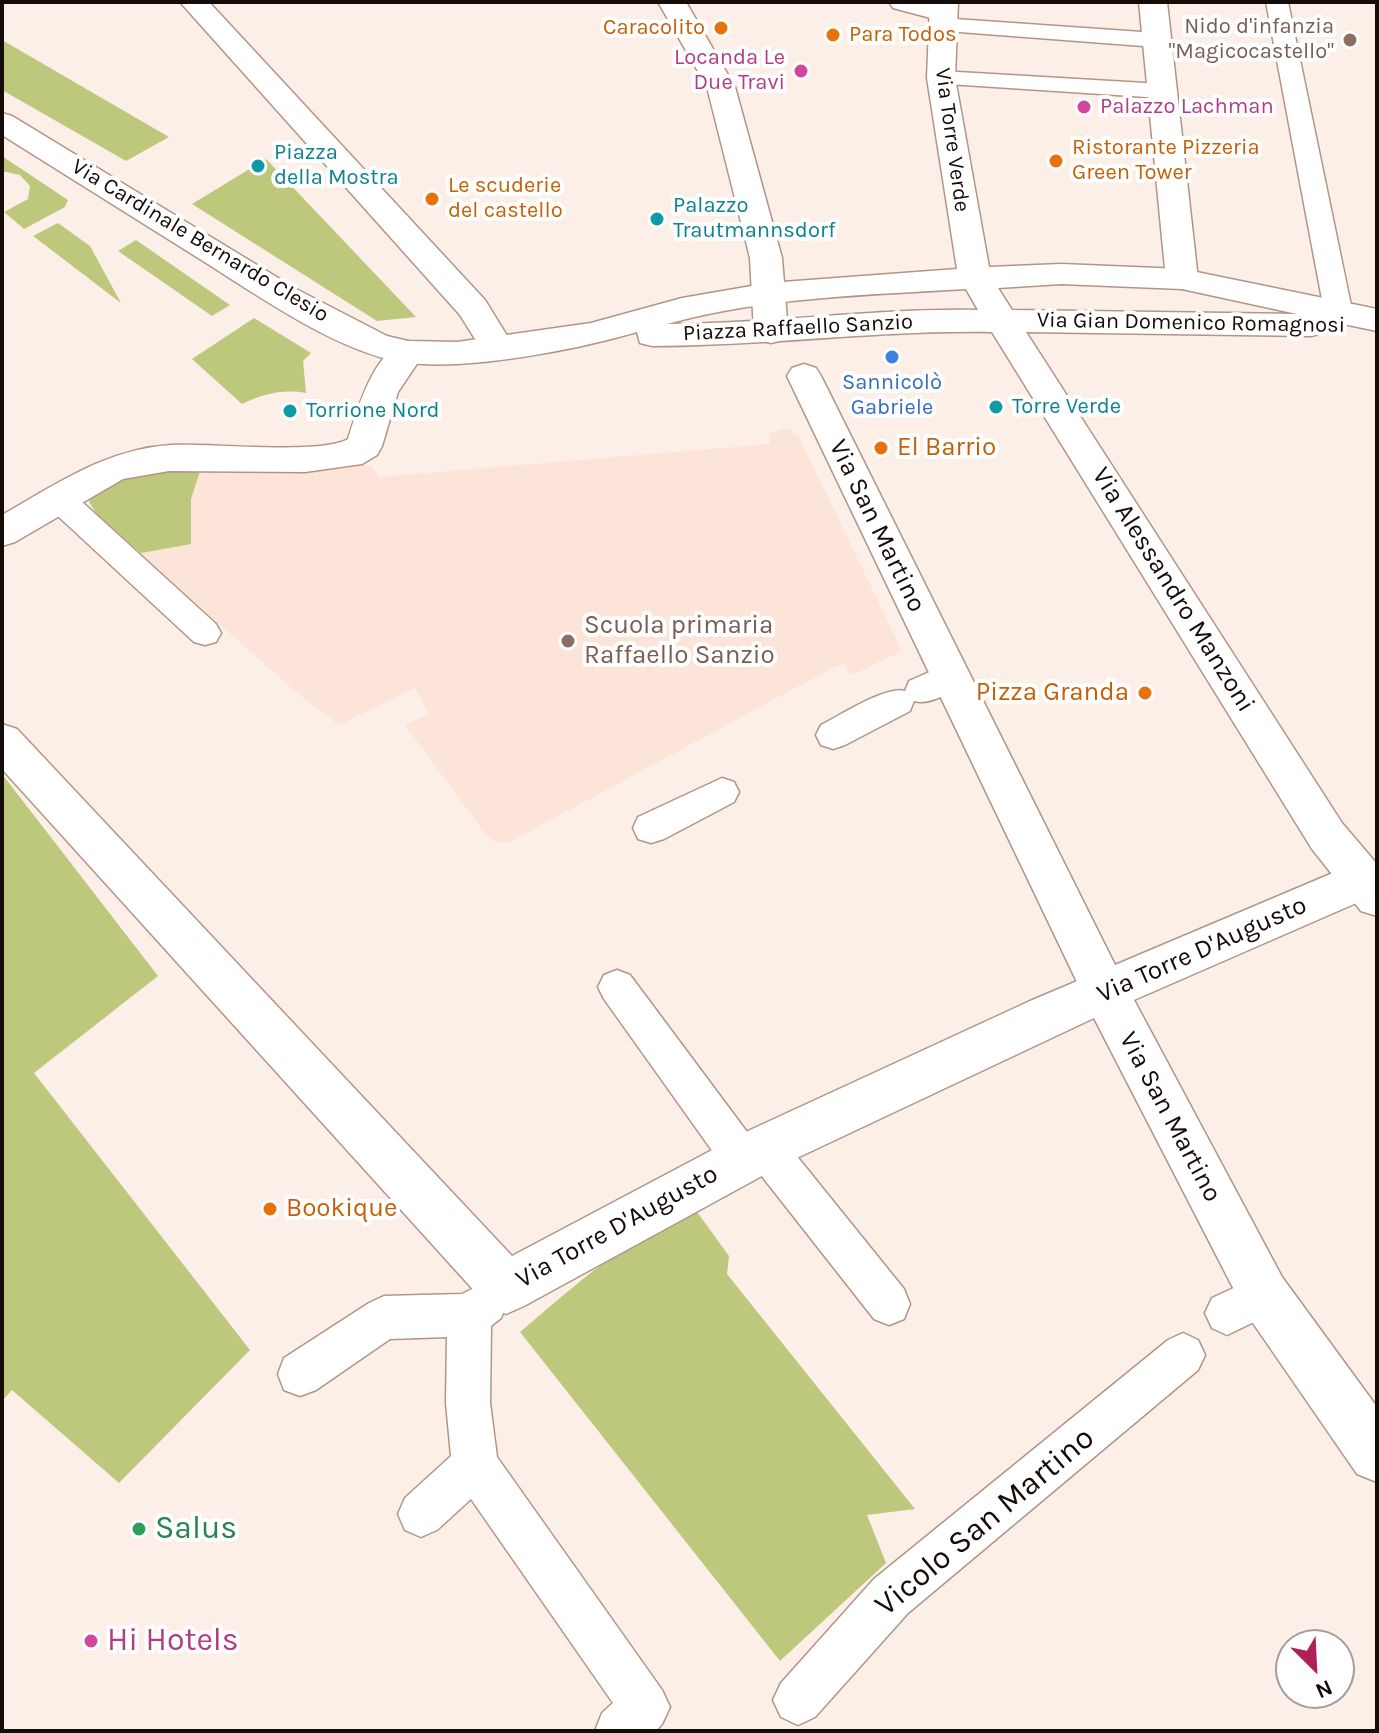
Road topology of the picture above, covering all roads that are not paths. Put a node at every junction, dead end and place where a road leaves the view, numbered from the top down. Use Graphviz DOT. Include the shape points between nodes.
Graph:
graph roads {
  1 [pos="194,2"];
  2 [pos="672,2"];
  3 [pos="903,2"];
  4 [pos="1153,2"];
  5 [pos="1277,2"];
  6 [pos="942,13"];
  7 [pos="1156,40"];
  8 [pos="941,78"];
  9 [pos="1162,91"];
  10 [pos="2,122"];
  11 [pos="975,278"];
  12 [pos="1182,279"];
  13 [pos="769,294"];
  14 [pos="1338,310"];
  15 [pos="1005,321"];
  16 [pos="1377,322"];
  17 [pos="771,332"];
  18 [pos="591,334"];
  19 [pos="497,347"];
  20 [pos="408,352"];
  21 [pos="804,376"];
  22 [pos="58,498"];
  23 [pos="2,532"];
  24 [pos="205,633"];
  25 [pos="923,689"];
  26 [pos="833,735"];
  27 [pos="2,741"];
  28 [pos="722,792"];
  29 [pos="651,828"];
  30 [pos="1372,883"];
  31 [pos="617,987"];
  32 [pos="1105,992"];
  33 [pos="753,1154"];
  34 [pos="487,1302"];
  35 [pos="889,1304"];
  36 [pos="1183,1355"];
  37 [pos="300,1374"];
  38 [pos="1377,1454"];
  39 [pos="475,1465"];
  40 [pos="421,1514"];
  41 [pos="798,1700"];
  42 [pos="620,1731"];
  1 -- 19 [label="street" via="473,308"];
  2 -- 13 [label="street" via="721,87 766,258"];
  3 -- 6 [label="street"];
  4 -- 7 [label="street"];
  5 -- 14 [label="lane"];
  6 -- 7 [label="lane"];
  6 -- 8 [label="street, Via Torre Verde"];
  7 -- 9 [label="street"];
  8 -- 9 [label="lane"];
  8 -- 11 [label="street, Via Torre Verde"];
  9 -- 12 [label="street"];
  10 -- 20 [label="street, Via Cardinale Bernardo Clesio" via="286,298 377,345"];
  11 -- 12 [label="street, Via Gian Domenico Romagnosi" via="1061,274"];
  11 -- 13 [label="street, Piazza Raffaello Sanzio"];
  11 -- 15 [label="street, Via Alessandro Manzoni"];
  12 -- 14 [label="street, Via Gian Domenico Romagnosi"];
  13 -- 17 [label="street"];
  13 -- 18 [label="street, Piazza Raffaello Sanzio" via="682,309"];
  14 -- 16 [label="street, Via Gian Domenico Romagnosi"];
  15 -- 16 [label="street, Via Gian Domenico Romagnosi"];
  15 -- 17 [label="street, Piazza Raffaello Sanzio" via="931,320"];
  15 -- 30 [label="street, Via Alessandro Manzoni" via="1327,836"];
  17 -- 18 [label="street, Piazza Raffaello Sanzio"];
  18 -- 19 [label="street, Piazza Raffaello Sanzio"];
  19 -- 20 [label="street, Via Cardinale Bernardo Clesio"];
  20 -- 22 [label="street" via="381,390 364,446 349,455 169,458 114,468"];
  21 -- 25 [label="street, Via San Martino"];
  22 -- 23 [label="street"];
  22 -- 24 [label="lane"];
  25 -- 26 [label="lane"];
  25 -- 32 [label="street, Via San Martino"];
  27 -- 34 [label="street, Via Torre D'Augusto"];
  28 -- 29 [label="lane"];
  30 -- 32 [label="street, Via Torre D'Augusto"];
  31 -- 33 [label="lane"];
  32 -- 33 [label="street, Via Torre D'Augusto"];
  32 -- 38 [label="street, Via San Martino" via="1245,1304"];
  33 -- 34 [label="street, Via Torre D'Augusto"];
  33 -- 35 [label="lane"];
  34 -- 37 [label="lane" via="384,1318"];
  34 -- 39 [label="lane" via="468,1403"];
  36 -- 41 [label="lane, Vicolo San Martino" via="891,1596"];
  39 -- 40 [label="lane"];
  39 -- 42 [label="lane" via="645,1707"];
}
